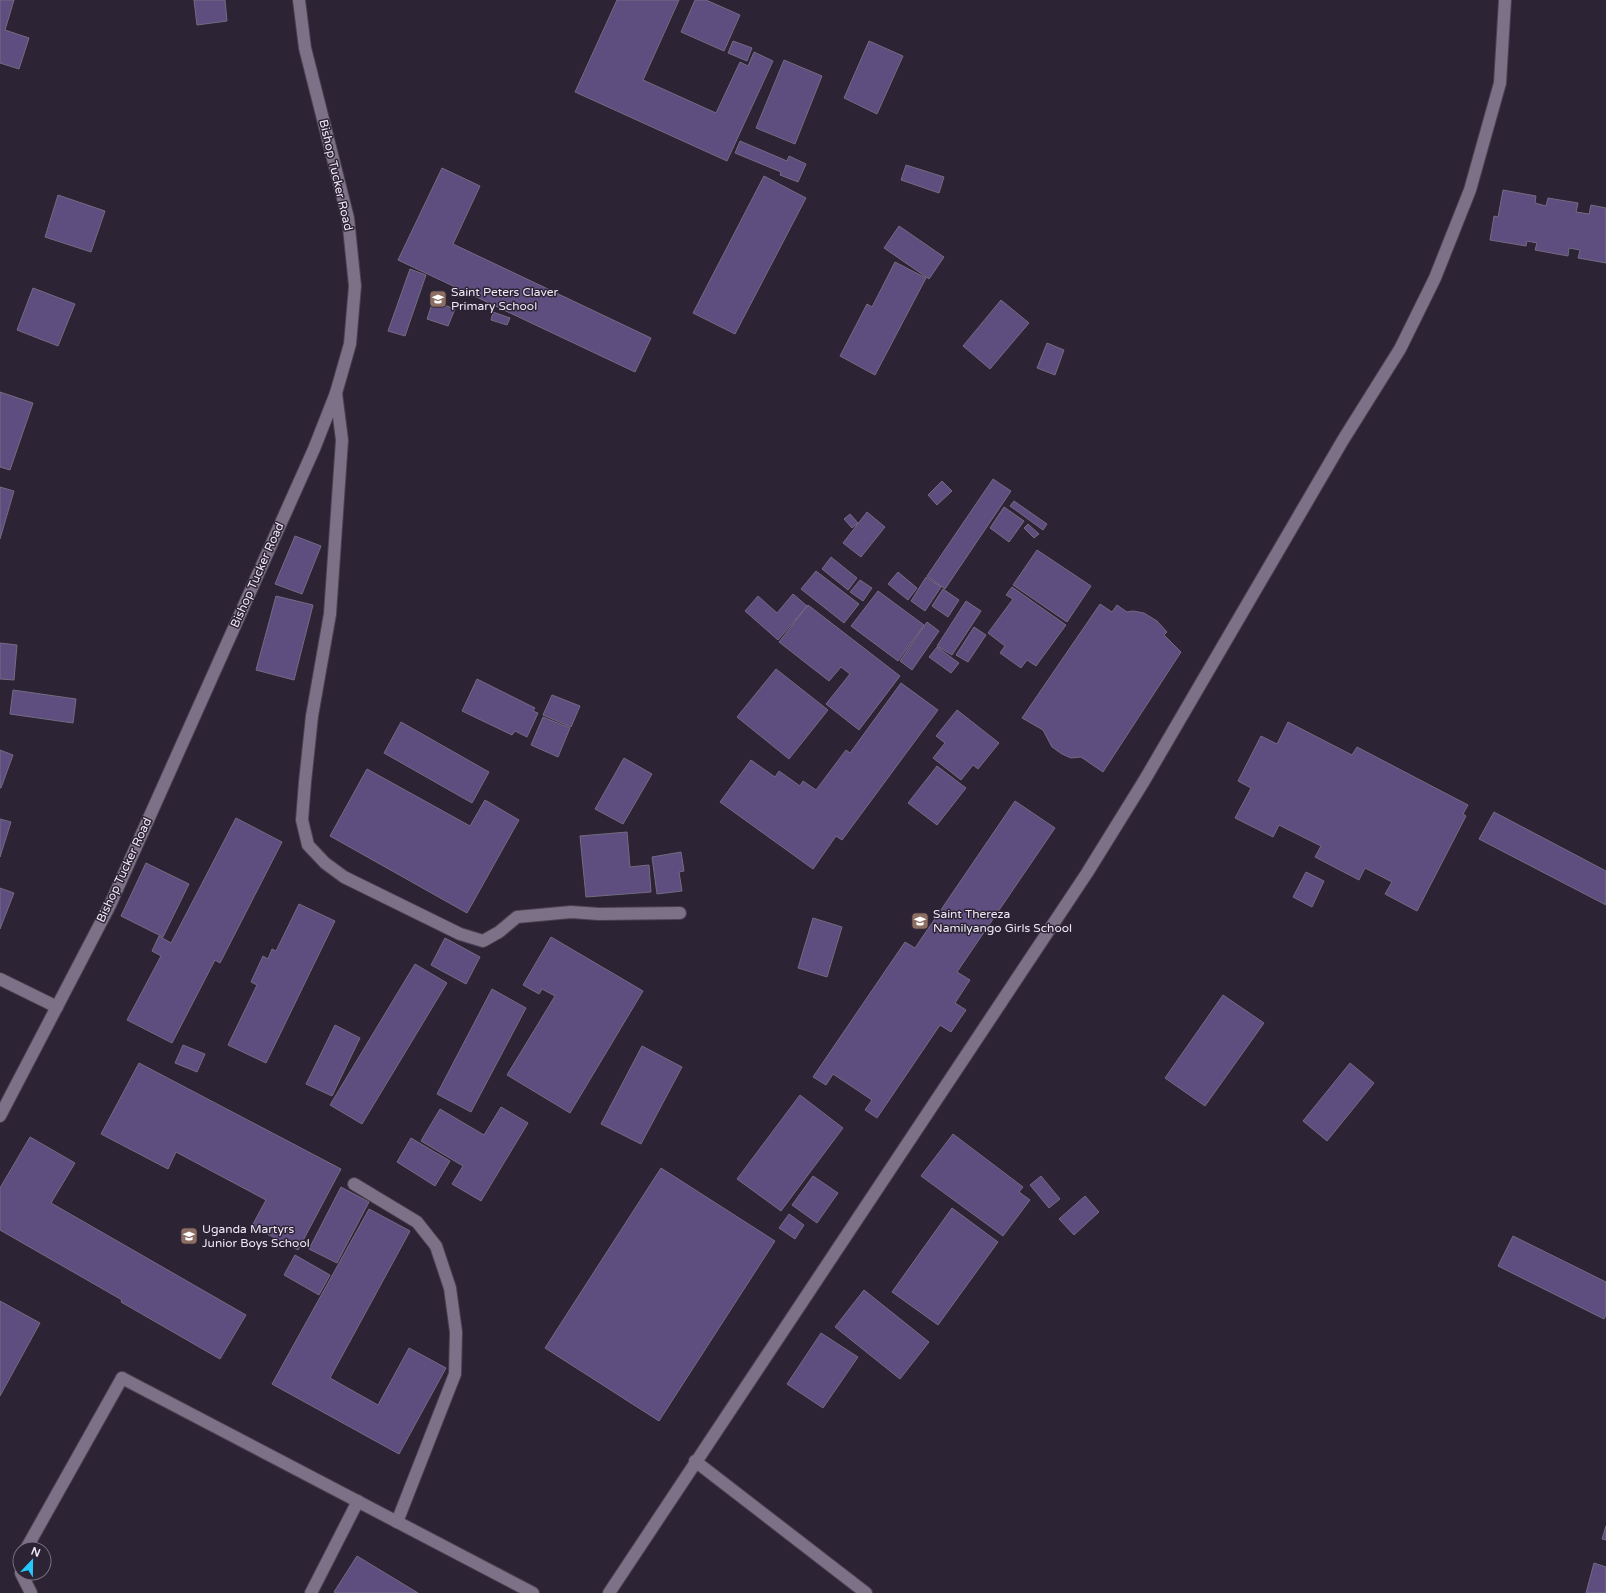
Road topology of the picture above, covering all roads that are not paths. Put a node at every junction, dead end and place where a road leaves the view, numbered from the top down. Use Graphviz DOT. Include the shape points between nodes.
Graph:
graph roads {
  1 [pos="299,0"];
  2 [pos="1505,0"];
  3 [pos="336,394"];
  4 [pos="680,913"];
  5 [pos="0,979"];
  6 [pos="57,1007"];
  7 [pos="0,1116"];
  8 [pos="354,1184"];
  9 [pos="695,1461"];
  10 [pos="358,1501"];
  11 [pos="397,1522"];
  12 [pos="30,1541"];
  13 [pos="25,1581"];
  14 [pos="31,1593"];
  15 [pos="310,1593"];
  16 [pos="533,1593"];
  17 [pos="608,1593"];
  18 [pos="866,1593"];
  1 -- 3 [label="street, Bishop Tucker Road" via="305,48 348,218 355,278 350,344"];
  2 -- 9 [label="street" via="1500,83 1470,190 1435,278 1400,349 1343,440 1144,781 1087,873"];
  3 -- 4 [label="street" via="342,440 330,614 312,716 305,782 302,820 308,844 344,877 460,934 483,941 517,917 571,912"];
  3 -- 6 [label="street, Bishop Tucker Road" via="314,449 110,905"];
  5 -- 6 [label="street"];
  6 -- 7 [label="street, Bishop Tucker Road"];
  8 -- 11 [label="street" via="417,1222 436,1246 450,1288 456,1332 455,1374"];
  9 -- 17 [label="street"];
  9 -- 18 [label="street"];
  10 -- 11 [label="street"];
  10 -- 12 [label="street" via="122,1378"];
  10 -- 15 [label="street"];
  11 -- 16 [label="street"];
  13 -- 14 [label="street"];
}
